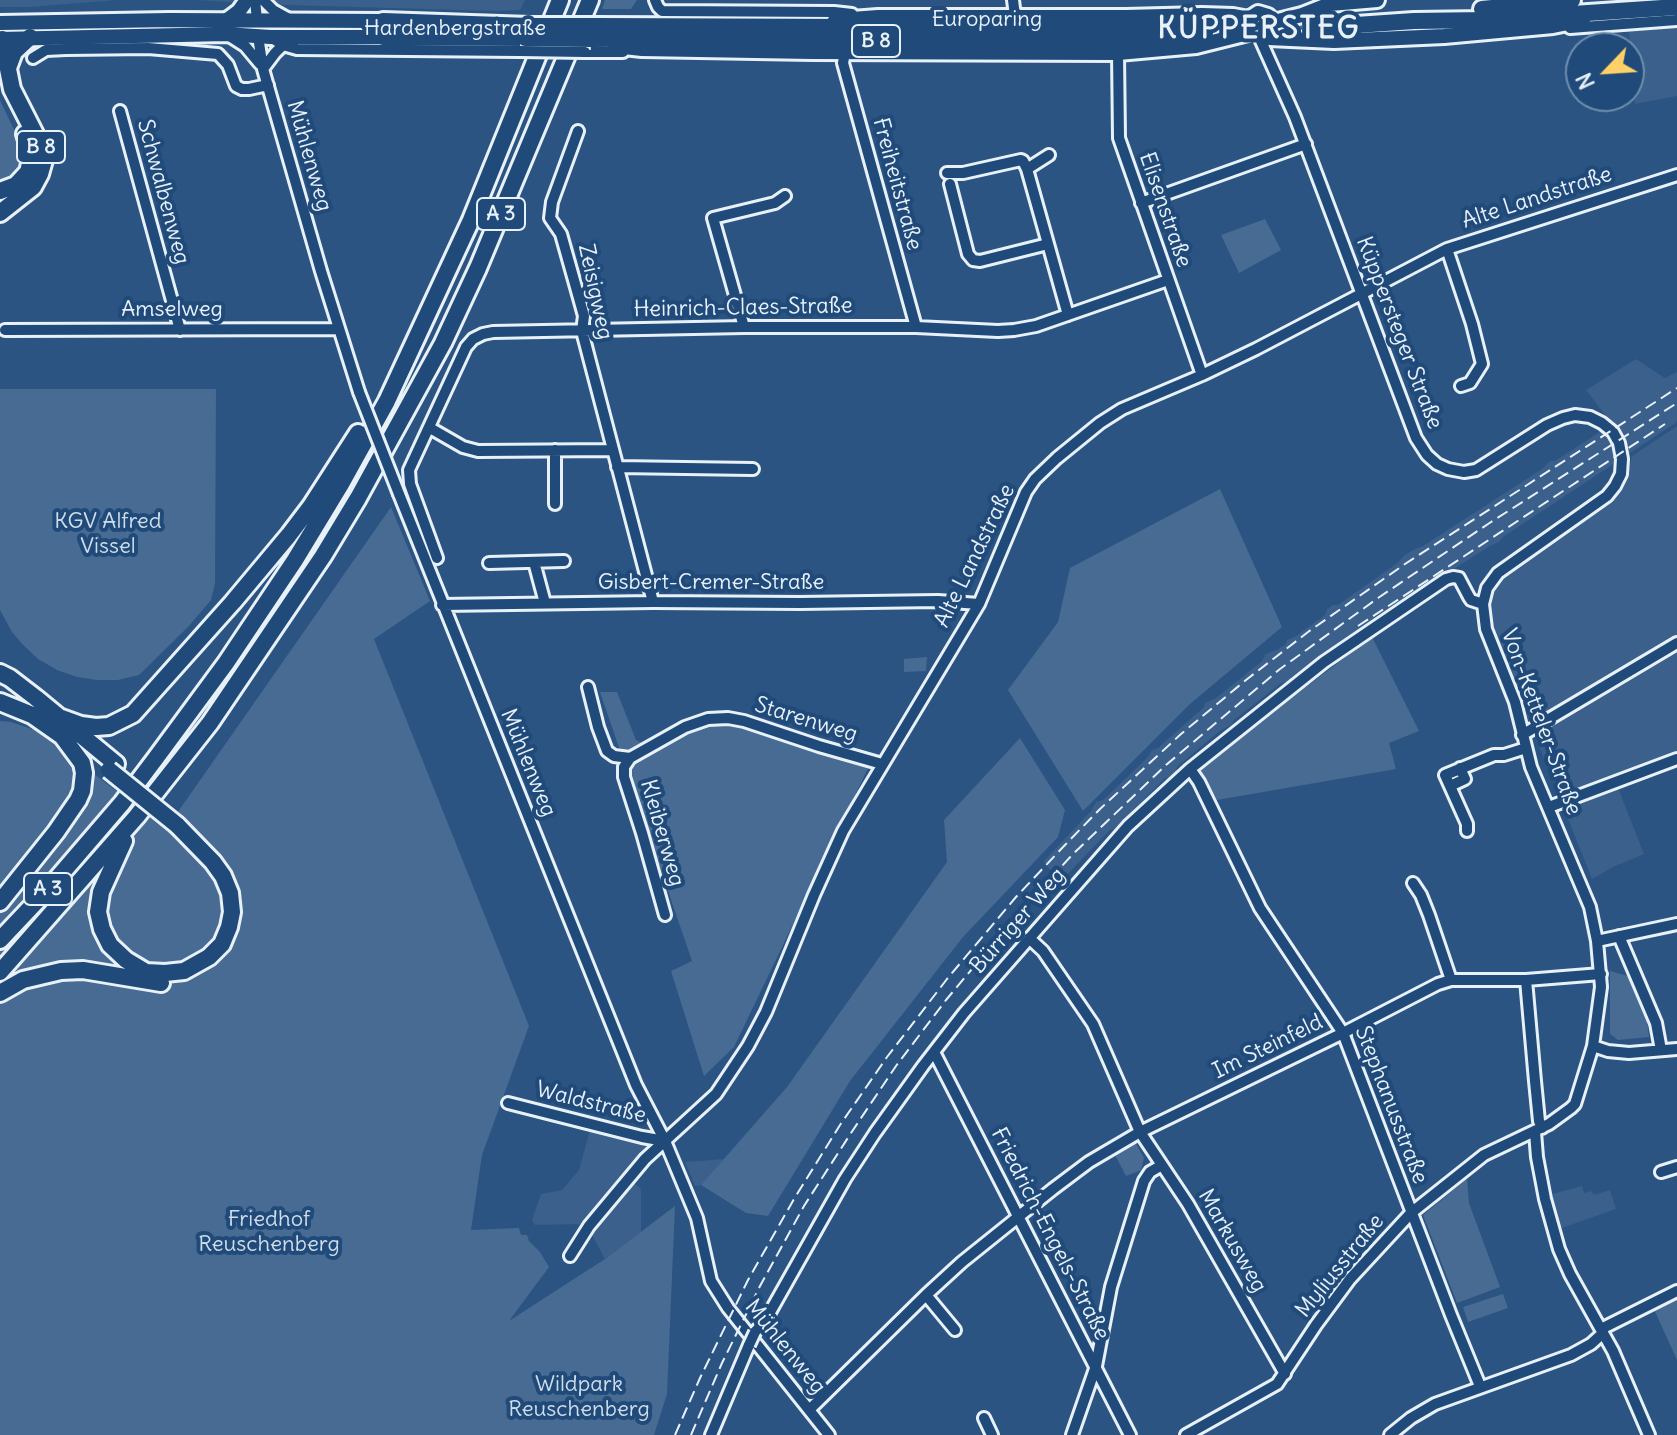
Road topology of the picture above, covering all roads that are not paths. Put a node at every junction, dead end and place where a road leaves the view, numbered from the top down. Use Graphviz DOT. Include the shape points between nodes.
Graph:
graph roads {
  1 [pos="247,0"];
  2 [pos="255,0"];
  3 [pos="263,0"];
  4 [pos="560,0"];
  5 [pos="590,0"];
  6 [pos="1013,0"];
  7 [pos="1377,0"];
  8 [pos="1572,0"];
  9 [pos="657,4"];
  10 [pos="1677,7"];
  11 [pos="1607,11"];
  12 [pos="1015,16"];
  13 [pos="878,17"];
  14 [pos="257,20"];
  15 [pos="1677,20"];
  16 [pos="293,21"];
  17 [pos="1257,24"];
  18 [pos="1553,26"];
  19 [pos="227,27"];
  20 [pos="822,27"];
  21 [pos="383,29"];
  22 [pos="1,33"];
  23 [pos="264,36"];
  24 [pos="30,37"];
  25 [pos="297,37"];
  26 [pos="525,38"];
  27 [pos="587,40"];
  28 [pos="283,45"];
  29 [pos="845,52"];
  30 [pos="1118,53"];
  31 [pos="33,58"];
  32 [pos="263,69"];
  33 [pos="4,76"];
  34 [pos="268,85"];
  35 [pos="120,111"];
  36 [pos="578,131"];
  37 [pos="1306,144"];
  38 [pos="1049,155"];
  39 [pos="1025,165"];
  40 [pos="947,173"];
  41 [pos="1677,175"];
  42 [pos="950,184"];
  43 [pos="0,191"];
  44 [pos="785,196"];
  45 [pos="1141,203"];
  46 [pos="0,213"];
  47 [pos="1048,244"];
  48 [pos="1447,249"];
  49 [pos="1168,280"];
  50 [pos="1363,293"];
  51 [pos="1068,315"];
  52 [pos="744,327"];
  53 [pos="916,327"];
  54 [pos="339,329"];
  55 [pos="5,330"];
  56 [pos="180,330"];
  57 [pos="582,331"];
  58 [pos="1202,375"];
  59 [pos="1461,386"];
  60 [pos="387,401"];
  61 [pos="430,428"];
  62 [pos="555,450"];
  63 [pos="612,450"];
  64 [pos="617,467"];
  65 [pos="753,469"];
  66 [pos="555,504"];
  67 [pos="437,558"];
  68 [pos="564,561"];
  69 [pos="534,562"];
  70 [pos="489,563"];
  71 [pos="653,602"];
  72 [pos="545,603"];
  73 [pos="979,604"];
  74 [pos="1483,604"];
  75 [pos="442,605"];
  76 [pos="1677,643"];
  77 [pos="3,673"];
  78 [pos="588,687"];
  79 [pos="0,702"];
  80 [pos="59,717"];
  81 [pos="1522,735"];
  82 [pos="62,736"];
  83 [pos="1526,748"];
  84 [pos="630,758"];
  85 [pos="1677,759"];
  86 [pos="882,764"];
  87 [pos="112,767"];
  88 [pos="1190,769"];
  89 [pos="1549,807"];
  90 [pos="137,816"];
  91 [pos="180,822"];
  92 [pos="1467,831"];
  93 [pos="1413,883"];
  94 [pos="0,902"];
  95 [pos="665,915"];
  96 [pos="1677,924"];
  97 [pos="1619,936"];
  98 [pos="1029,938"];
  99 [pos="0,940"];
  100 [pos="1597,941"];
  101 [pos="0,972"];
  102 [pos="1601,974"];
  103 [pos="1451,980"];
  104 [pos="1526,980"];
  105 [pos="0,993"];
  106 [pos="1343,1033"];
  107 [pos="1593,1046"];
  108 [pos="1677,1049"];
  109 [pos="1661,1050"];
  110 [pos="934,1052"];
  111 [pos="508,1103"];
  112 [pos="1538,1130"];
  113 [pos="1140,1132"];
  114 [pos="665,1141"];
  115 [pos="1162,1165"];
  116 [pos="1677,1167"];
  117 [pos="1661,1172"];
  118 [pos="1411,1213"];
  119 [pos="1019,1217"];
  120 [pos="570,1256"];
  121 [pos="1677,1291"];
  122 [pos="926,1295"];
  123 [pos="955,1330"];
  124 [pos="1602,1332"];
  125 [pos="1096,1366"];
  126 [pos="1285,1374"];
  127 [pos="1480,1386"];
  128 [pos="810,1409"];
  129 [pos="984,1418"];
  130 [pos="711,1435"];
  131 [pos="829,1435"];
  132 [pos="992,1435"];
  133 [pos="1072,1435"];
  134 [pos="1130,1435"];
  135 [pos="1186,1435"];
  136 [pos="1390,1435"];
  137 [pos="1649,1435"];
  1 -- 19 [label="main road"];
  2 -- 14 [label="street"];
  3 -- 16 [label="street"];
  4 -- 60 [label="highway, A 3" via="471,220"];
  5 -- 90 [label="highway, A 3" via="478,268 387,445 323,556 241,679"];
  6 -- 12 [label="street"];
  7 -- 17 [label="main road" via="1330,4 1274,22 1274,30"];
  8 -- 11 [label="highway" via="1313,25"];
  9 -- 13 [label="street" via="662,11"];
  10 -- 11 [label="highway"];
  11 -- 18 [label="main road"];
  12 -- 13 [label="main road"];
  12 -- 17 [label="main road" via="1233,16"];
  13 -- 20 [label="main road"];
  14 -- 16 [label="main road, Europaring / B 8"];
  14 -- 19 [label="main road, Europaring / B 8"];
  14 -- 23 [label="main road"];
  15 -- 18 [label="street"];
  16 -- 21 [label="main road, Europaring / B 8"];
  17 -- 18 [label="main road" via="1334,41"];
  17 -- 30 [label="main road" via="1196,46"];
  17 -- 37 [label="street, Küppersteger Straße"];
  19 -- 22 [label="main road, Europaring / B 8"];
  19 -- 23 [label="main road, Europaring / B 8"];
  19 -- 24 [label="main road, Europaring / B 8"];
  19 -- 32 [label="street, Mühlenweg"];
  20 -- 27 [label="highway, Europaring / B 8"];
  20 -- 27 [label="highway, Europaring / B 8" via="1204,30 1162,39 1005,43"];
  21 -- 25 [label="main road, Europaring / B 8"];
  21 -- 26 [label="highway, Europaring / B 8"];
  22 -- 24 [label="main road, Europaring"];
  22 -- 33 [label="highway"];
  23 -- 25 [label="main road, Europaring / B 8"];
  23 -- 28 [label="street, Hardenbergstraße"];
  23 -- 32 [label="street, Mühlenweg"];
  24 -- 33 [label="highway" via="14,52"];
  25 -- 28 [label="main road"];
  26 -- 27 [label="highway, Europaring / B 8, bridge"];
  26 -- 28 [label="street, Hardenbergstraße" via="355,50"];
  27 -- 29 [label="main road" via="642,49"];
  28 -- 32 [label="street"];
  29 -- 30 [label="main road"];
  29 -- 53 [label="street, Freiheitstraße" via="843,63"];
  30 -- 45 [label="street, Elisenstraße" via="1119,138"];
  31 -- 34 [label="street" via="46,50 66,49 218,54 236,86"];
  32 -- 34 [label="street, Mühlenweg"];
  33 -- 43 [label="highway" via="31,160 23,179"];
  33 -- 46 [label="highway, B 8" via="44,160 33,187"];
  34 -- 54 [label="street, Mühlenweg"];
  35 -- 56 [label="street, Schwalbenweg"];
  36 -- 57 [label="street, Zeisigweg" via="550,218 567,253 584,316"];
  37 -- 45 [label="street"];
  37 -- 50 [label="street, Küppersteger Straße"];
  38 -- 39 [label="street"];
  39 -- 40 [label="street" via="1021,160"];
  39 -- 47 [label="street"];
  41 -- 48 [label="street, Alte Landstraße"];
  42 -- 47 [label="street" via="973,260"];
  44 -- 52 [label="street" via="713,218"];
  45 -- 49 [label="street, Elisenstraße"];
  47 -- 51 [label="street"];
  48 -- 50 [label="street, Alte Landstraße"];
  48 -- 59 [label="street" via="1482,364 1470,383"];
  49 -- 51 [label="street, Heinrich-Claes-Straße"];
  49 -- 58 [label="street, Elisenstraße"];
  50 -- 58 [label="street, Alte Landstraße"];
  50 -- 74 [label="street, Küppersteger Straße" via="1416,438 1442,467 1464,472 1479,468 1540,429 1582,416 1613,432 1621,449 1615,486 1598,504 1498,573"];
  51 -- 53 [label="street, Heinrich-Claes-Straße" via="1014,330"];
  52 -- 53 [label="street, Heinrich-Claes-Straße"];
  52 -- 57 [label="street, Heinrich-Claes-Straße"];
  54 -- 56 [label="street, Amselweg"];
  54 -- 75 [label="street, Mühlenweg, bridge"];
  55 -- 56 [label="street, Amselweg"];
  57 -- 61 [label="street, Heinrich-Claes-Straße" via="493,332 473,339"];
  57 -- 63 [label="street, Zeisigweg"];
  58 -- 73 [label="street, Alte Landstraße" via="1111,416 1035,479"];
  60 -- 80 [label="highway" via="362,427 271,558 133,714 96,727"];
  60 -- 99 [label="highway, A 3" via="303,547 226,663 122,803"];
  61 -- 62 [label="street" via="478,451"];
  61 -- 67 [label="street, Heinrich-Claes-Straße" via="409,470"];
  62 -- 63 [label="street"];
  62 -- 66 [label="street"];
  63 -- 64 [label="street, Zeisigweg"];
  64 -- 65 [label="street"];
  64 -- 71 [label="street, Zeisigweg"];
  68 -- 69 [label="street"];
  69 -- 70 [label="street"];
  69 -- 72 [label="street"];
  71 -- 72 [label="street, Gisbert-Cremer-Straße"];
  71 -- 73 [label="street, Gisbert-Cremer-Straße"];
  72 -- 75 [label="street, Gisbert-Cremer-Straße"];
  73 -- 86 [label="street, Alte Landstraße"];
  74 -- 81 [label="street, Von-Ketteler-Straße" via="1486,629"];
  74 -- 88 [label="street, Bürriger Weg" via="1471,600 1459,578 1446,579 1324,662"];
  75 -- 114 [label="street, Mühlenweg" via="631,1074"];
  76 -- 81 [label="street"];
  77 -- 80 [label="highway"];
  78 -- 84 [label="street, Kleiberweg" via="607,751"];
  79 -- 82 [label="highway"];
  80 -- 87 [label="highway"];
  81 -- 83 [label="street, Von-Ketteler-Straße"];
  82 -- 87 [label="highway"];
  82 -- 94 [label="highway" via="82,763 82,791"];
  83 -- 89 [label="street, Von-Ketteler-Straße"];
  83 -- 92 [label="street" via="1445,775"];
  84 -- 86 [label="street, Starenweg" via="685,727 728,718"];
  84 -- 95 [label="street, Kleiberweg" via="624,777"];
  85 -- 89 [label="street"];
  86 -- 114 [label="street, Alte Landstraße" via="843,831 748,1046 716,1094"];
  87 -- 91 [label="highway, bridge"];
  88 -- 98 [label="street, Bürriger Weg" via="1128,826"];
  88 -- 106 [label="street, Stephanusstraße" via="1260,908"];
  89 -- 100 [label="street, Von-Ketteler-Straße" via="1590,907"];
  90 -- 91 [label="highway" via="111,866 98,912 110,945 146,972 184,971 197,964 222,944 229,927 230,893 223,876"];
  90 -- 101 [label="highway, A 3"];
  91 -- 105 [label="highway" via="221,858 239,891 238,930 215,965 198,975 160,983 61,971 23,980"];
  93 -- 103 [label="street"];
  96 -- 97 [label="street"];
  97 -- 100 [label="street"];
  97 -- 109 [label="street" via="1656,1023"];
  98 -- 110 [label="street, Bürriger Weg"];
  98 -- 113 [label="street, Markusweg" via="1093,1024"];
  100 -- 102 [label="street, Von-Ketteler-Straße"];
  102 -- 104 [label="street, Im Steinfeld"];
  102 -- 107 [label="street, Von-Ketteler-Straße"];
  103 -- 104 [label="street, Im Steinfeld"];
  103 -- 106 [label="street, Im Steinfeld"];
  104 -- 112 [label="street"];
  106 -- 113 [label="street, Im Steinfeld"];
  106 -- 118 [label="street, Stephanusstraße"];
  107 -- 109 [label="street" via="1629,1053"];
  107 -- 112 [label="street, Von-Ketteler-Straße" via="1575,1104"];
  108 -- 109 [label="street"];
  110 -- 119 [label="street, Friedrich-Engels-Straße"];
  110 -- 130 [label="street, Bürriger Weg, bridge" via="845,1179 755,1332"];
  111 -- 114 [label="street, Waldstraße"];
  112 -- 118 [label="street, Myliusstraße" via="1484,1155"];
  112 -- 124 [label="street" via="1537,1157 1559,1249"];
  113 -- 115 [label="street, Markusweg"];
  113 -- 119 [label="street, Im Steinfeld" via="1089,1162"];
  114 -- 120 [label="street, Alte Landstraße" via="589,1226"];
  114 -- 128 [label="street, Mühlenweg" via="697,1218 716,1292"];
  115 -- 125 [label="street" via="1150,1172 1139,1195 1111,1287"];
  115 -- 126 [label="street, Markusweg"];
  116 -- 117 [label="street"];
  118 -- 126 [label="street, Myliusstraße" via="1350,1279"];
  118 -- 127 [label="street, Stephanusstraße"];
  119 -- 122 [label="street, Im Steinfeld"];
  119 -- 125 [label="street, Friedrich-Engels-Straße"];
  121 -- 124 [label="street"];
  122 -- 123 [label="street"];
  122 -- 128 [label="street, Im Steinfeld"];
  124 -- 127 [label="street" via="1571,1355"];
  124 -- 137 [label="street"];
  125 -- 133 [label="street"];
  125 -- 134 [label="street, Friedrich-Engels-Straße"];
  126 -- 135 [label="street, Myliusstraße" via="1277,1384"];
  127 -- 136 [label="street" via="1435,1404"];
  128 -- 131 [label="street, Mühlenweg"];
  129 -- 132 [label="street"];
}
